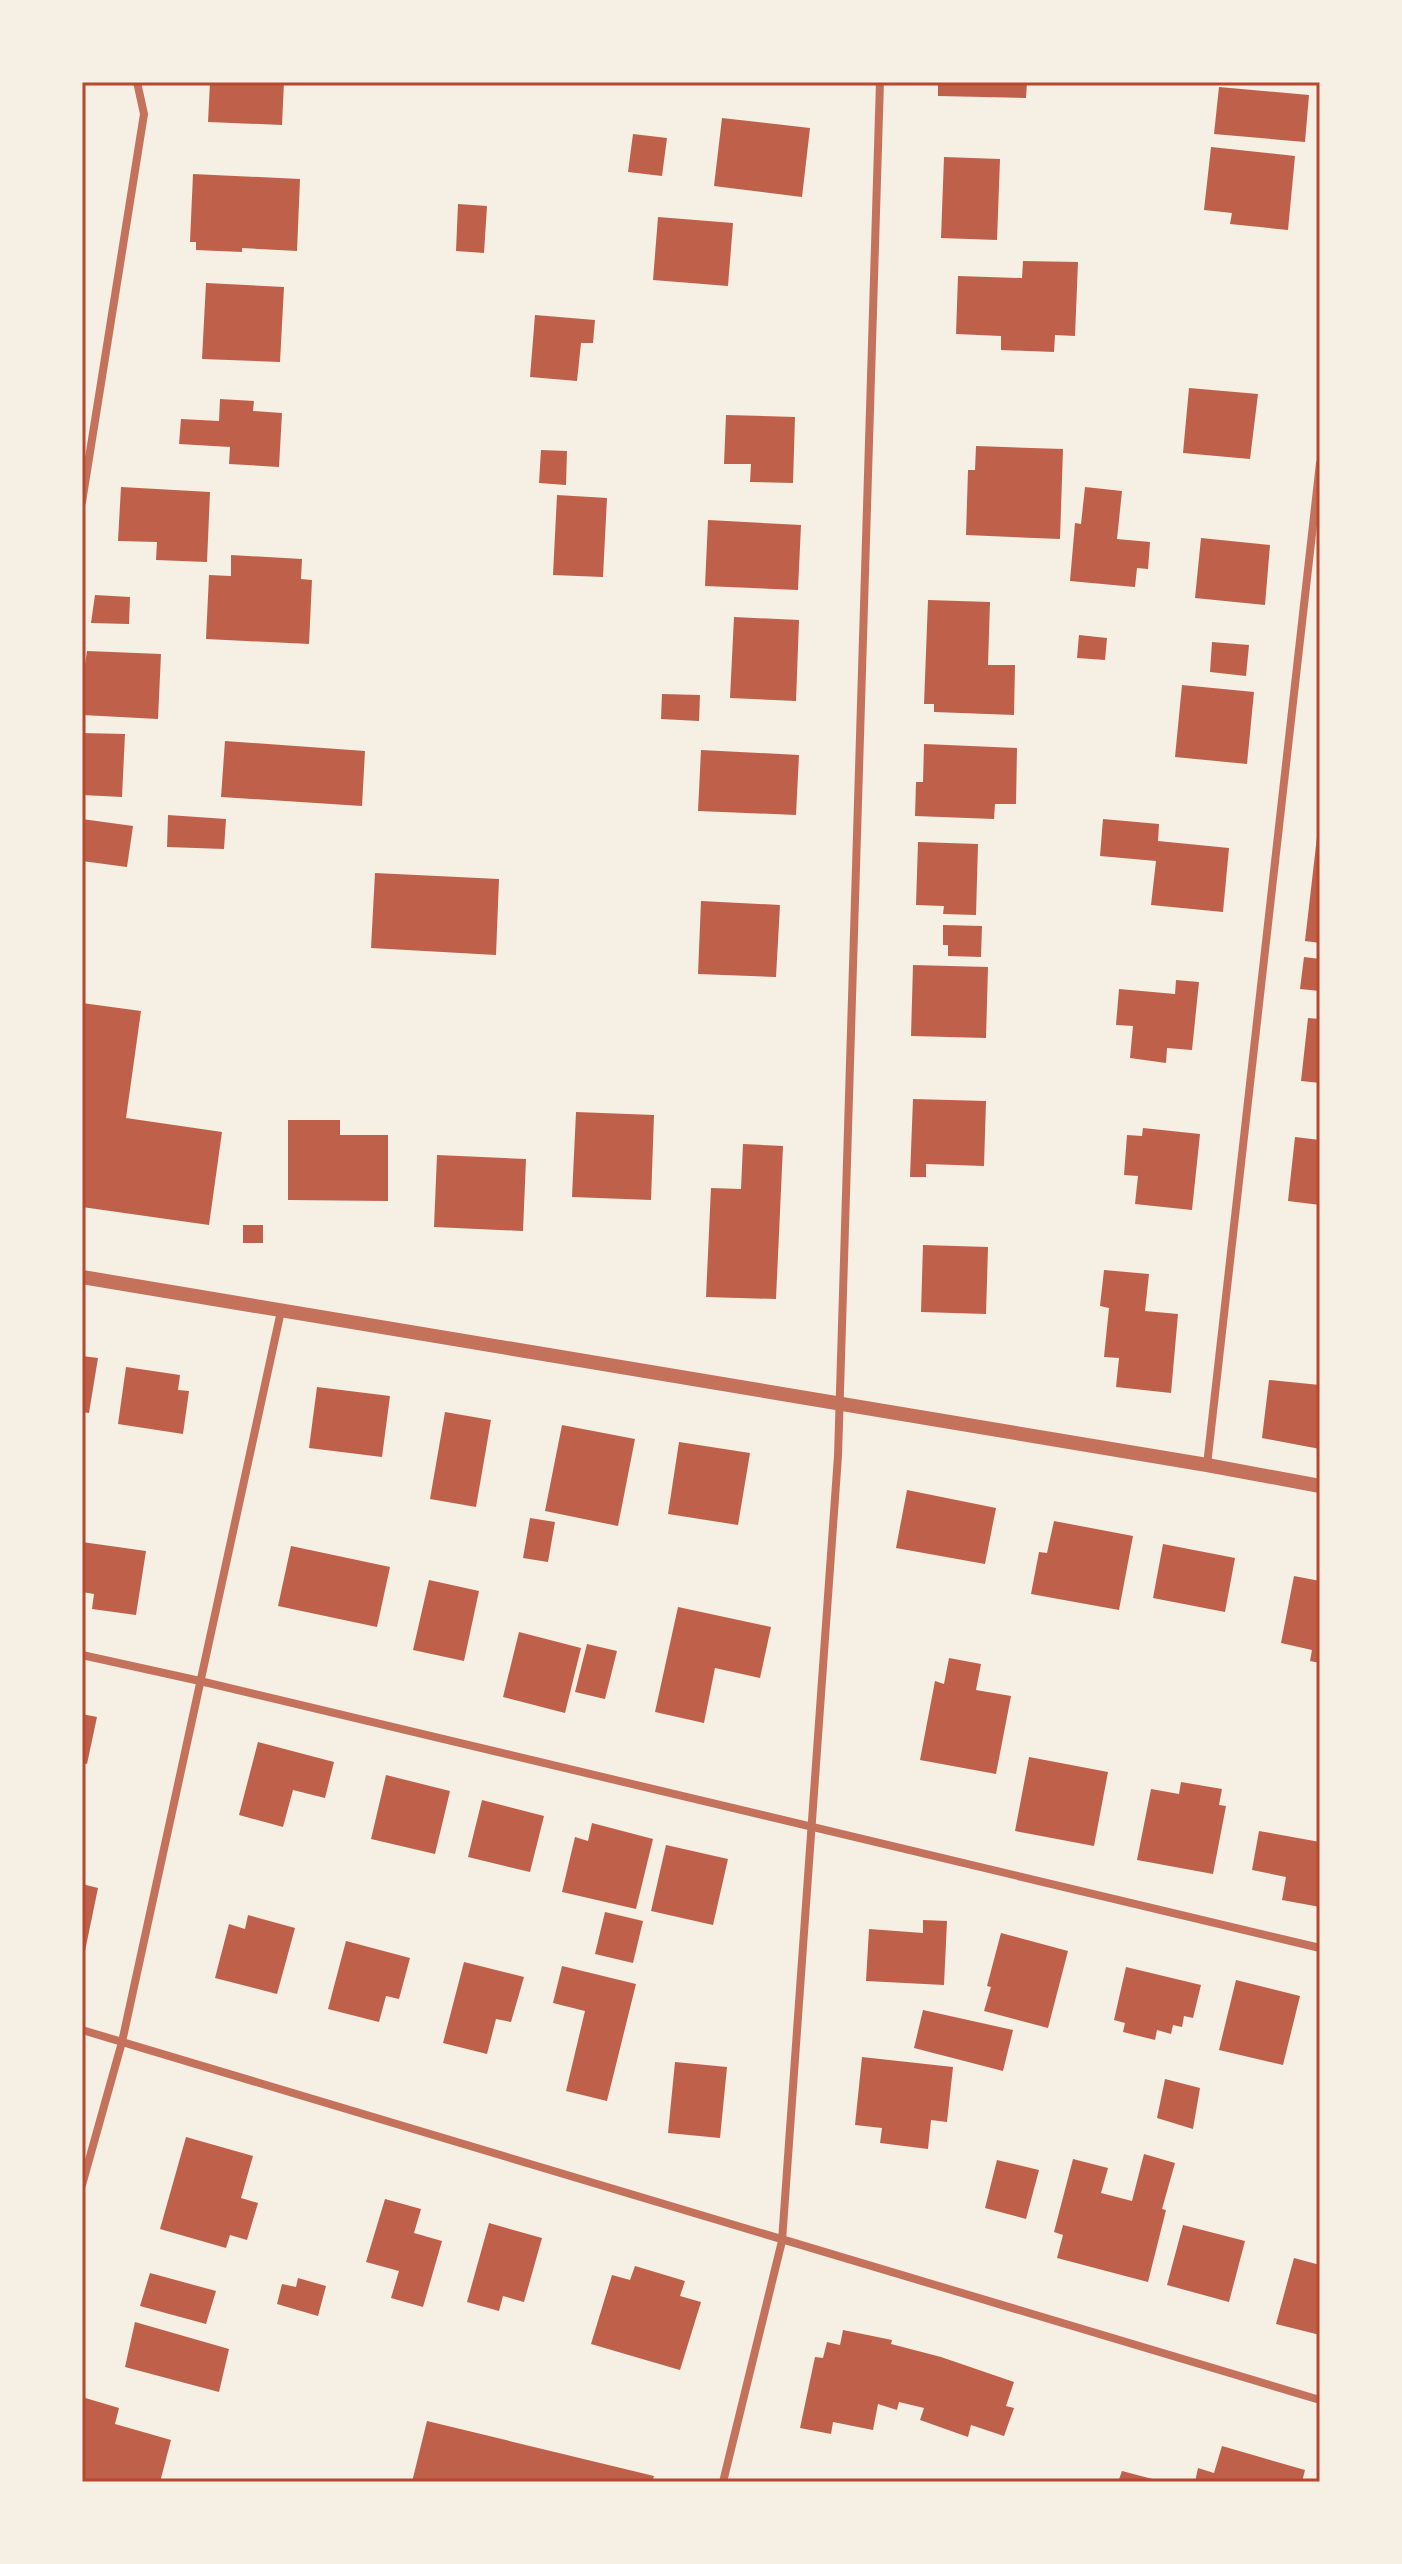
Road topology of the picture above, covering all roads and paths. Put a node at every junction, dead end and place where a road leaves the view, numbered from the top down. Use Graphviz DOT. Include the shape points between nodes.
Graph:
graph roads {
  1 [pos="137,82"];
  2 [pos="880,82"];
  3 [pos="1320,463"];
  4 [pos="82,502"];
  5 [pos="82,1277"];
  6 [pos="281,1311"];
  7 [pos="840,1403"];
  8 [pos="1207,1465"];
  9 [pos="1320,1486"];
  10 [pos="82,1655"];
  11 [pos="200,1681"];
  12 [pos="811,1827"];
  13 [pos="1320,1948"];
  14 [pos="82,2030"];
  15 [pos="122,2042"];
  16 [pos="82,2185"];
  17 [pos="782,2241"];
  18 [pos="1320,2400"];
  19 [pos="723,2482"];
  1 -- 4 [label="street" via="144,114"];
  2 -- 7 [label="street"];
  3 -- 8 [label="street"];
  5 -- 6 [label="street"];
  6 -- 7 [label="street"];
  6 -- 11 [label="street"];
  7 -- 8 [label="street"];
  7 -- 12 [label="street"];
  8 -- 9 [label="street"];
  10 -- 11 [label="street"];
  11 -- 12 [label="street"];
  11 -- 15 [label="street"];
  12 -- 13 [label="street"];
  12 -- 17 [label="street"];
  14 -- 15 [label="street"];
  15 -- 16 [label="street"];
  15 -- 17 [label="street"];
  17 -- 18 [label="street"];
  17 -- 19 [label="street"];
}
